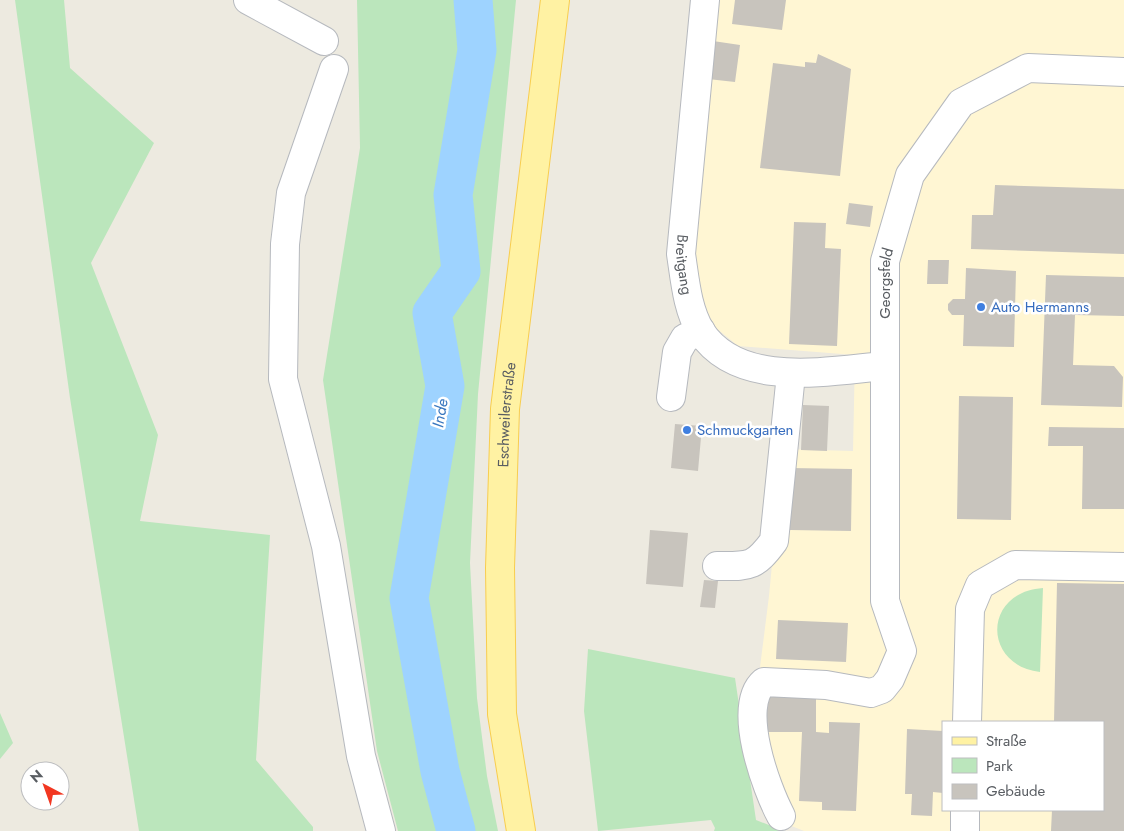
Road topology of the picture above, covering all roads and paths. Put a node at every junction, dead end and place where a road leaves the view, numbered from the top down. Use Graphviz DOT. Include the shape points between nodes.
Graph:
graph roads {
  1 [pos="248,0"];
  2 [pos="555,0"];
  3 [pos="706,0"];
  4 [pos="324,41"];
  5 [pos="334,69"];
  6 [pos="1124,72"];
  7 [pos="701,331"];
  8 [pos="884,366"];
  9 [pos="791,374"];
  10 [pos="670,397"];
  11 [pos="717,566"];
  12 [pos="1124,567"];
  13 [pos="967,721"];
  14 [pos="965,811"];
  15 [pos="781,816"];
  16 [pos="381,831"];
  17 [pos="521,831"];
  18 [pos="965,831"];
  1 -- 4 [label="street"];
  2 -- 17 [label="main road, Eschweilerstraße" via="505,409 500,568 502,714"];
  3 -- 7 [label="street, Breitgang" via="681,254 687,295"];
  5 -- 16 [label="street" via="291,192 285,244 283,379 326,546 361,756"];
  6 -- 8 [label="street, Georgsfeld" via="1028,68 961,103 910,175 885,261"];
  7 -- 9 [label="street, Breitgang" via="729,357 764,370"];
  7 -- 10 [label="street" via="685,338 677,352"];
  8 -- 9 [label="street, Breitgang"];
  8 -- 15 [label="street, Georgsfeld" via="885,601 902,651 890,679 882,689 871,694 796,682 764,682 758,687 751,710 754,738"];
  9 -- 11 [label="street" via="774,541 760,560 745,566"];
  12 -- 13 [label="street" via="1015,565 980,585 970,609"];
  14 -- 18 [label="street"];
}
